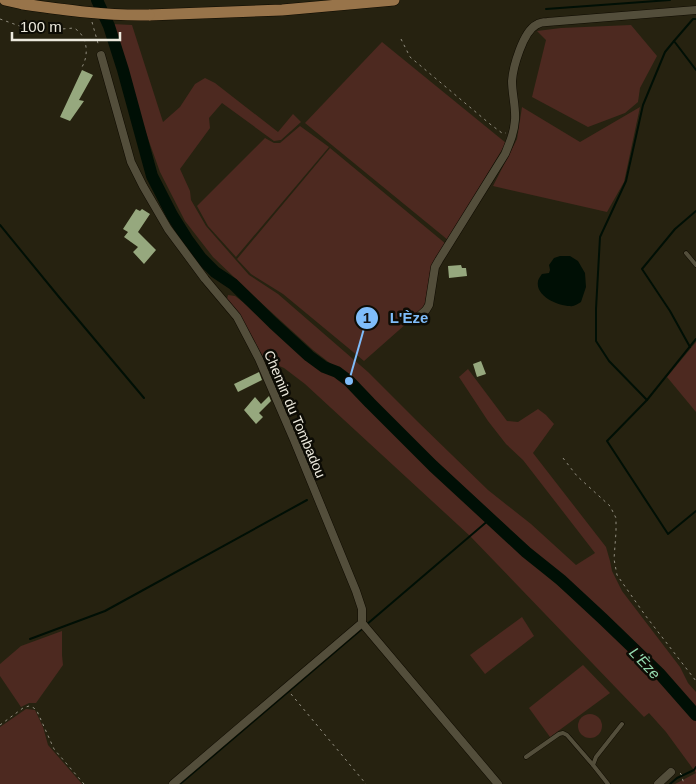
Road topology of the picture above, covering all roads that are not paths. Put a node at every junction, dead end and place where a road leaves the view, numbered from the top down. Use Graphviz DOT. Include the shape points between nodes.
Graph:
graph roads {
  1 [pos="5,0"];
  2 [pos="394,0"];
  3 [pos="696,10"];
  4 [pos="101,55"];
  5 [pos="686,253"];
  6 [pos="696,265"];
  7 [pos="416,319"];
  8 [pos="362,623"];
  9 [pos="622,724"];
  10 [pos="526,757"];
  11 [pos="593,765"];
  12 [pos="671,772"];
  13 [pos="173,784"];
  14 [pos="498,784"];
  15 [pos="608,784"];
  16 [pos="658,784"];
  1 -- 2 [label="main road, bridge" via="120,16 282,10"];
  3 -- 7 [label="street" via="534,25 515,63 512,83 514,131 505,154 439,260 428,305"];
  4 -- 8 [label="street, Chemin du Tombadou" via="131,162 168,229 237,317 259,359 356,591 362,609"];
  5 -- 6 [label="lane"];
  8 -- 13 [label="street"];
  8 -- 14 [label="street"];
  9 -- 11 [label="lane"];
  10 -- 11 [label="lane" via="563,733"];
  11 -- 15 [label="lane"];
  12 -- 16 [label="street"];
}
